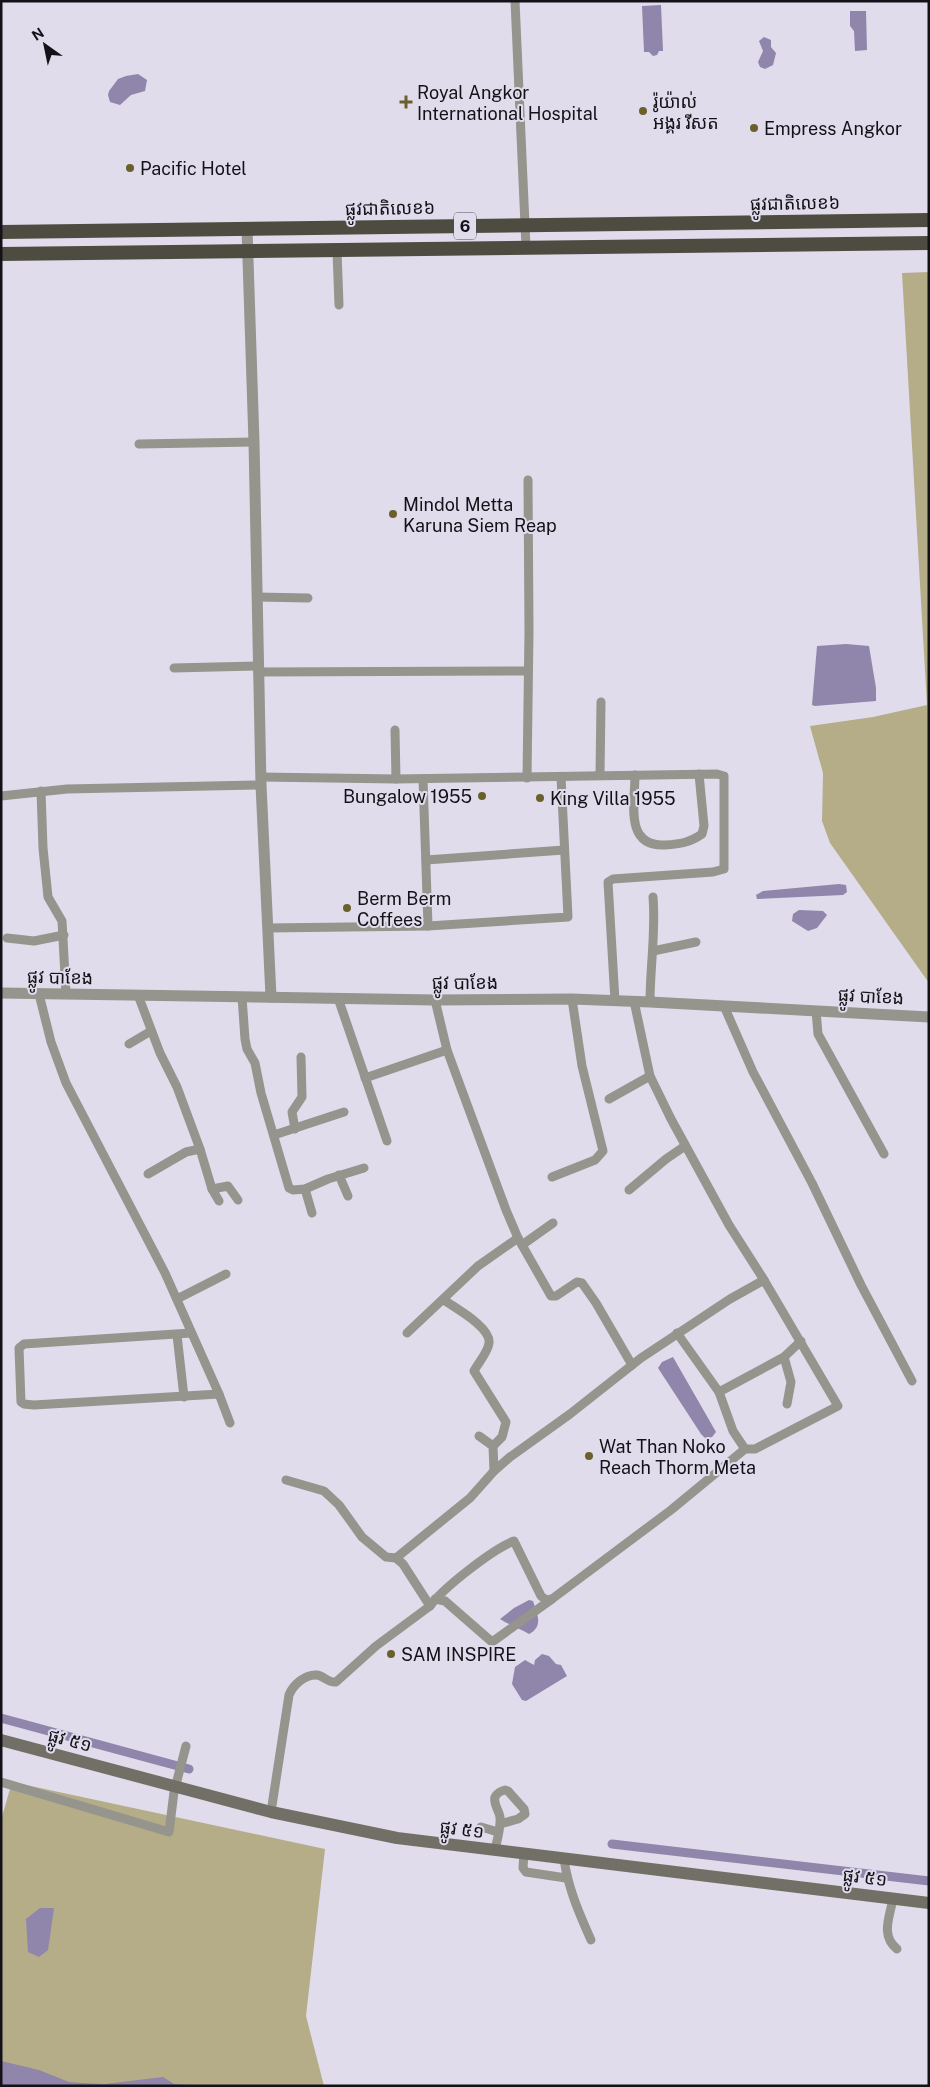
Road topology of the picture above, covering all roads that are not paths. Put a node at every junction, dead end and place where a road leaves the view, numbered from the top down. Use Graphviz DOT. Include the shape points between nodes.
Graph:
graph roads {
  1 [pos="515,1"];
  2 [pos="929,220"];
  3 [pos="526,225"];
  4 [pos="246,229"];
  5 [pos="1,232"];
  6 [pos="929,243"];
  7 [pos="526,247"];
  8 [pos="247,251"];
  9 [pos="337,251"];
  10 [pos="1,254"];
  11 [pos="339,305"];
  12 [pos="254,442"];
  13 [pos="139,444"];
  14 [pos="528,480"];
  15 [pos="256,597"];
  16 [pos="308,598"];
  17 [pos="174,668"];
  18 [pos="258,669"];
  19 [pos="527,671"];
  20 [pos="601,702"];
  21 [pos="395,730"];
  22 [pos="700,774"];
  23 [pos="600,775"];
  24 [pos="635,775"];
  25 [pos="561,777"];
  26 [pos="527,778"];
  27 [pos="396,779"];
  28 [pos="423,779"];
  29 [pos="261,781"];
  30 [pos="41,791"];
  31 [pos="1,796"];
  32 [pos="564,850"];
  33 [pos="426,860"];
  34 [pos="653,897"];
  35 [pos="428,926"];
  36 [pos="268,928"];
  37 [pos="64,935"];
  38 [pos="7,938"];
  39 [pos="696,942"];
  40 [pos="653,951"];
  41 [pos="1,993"];
  42 [pos="39,994"];
  43 [pos="66,994"];
  44 [pos="138,995"];
  45 [pos="242,997"];
  46 [pos="271,997"];
  47 [pos="338,998"];
  48 [pos="572,999"];
  49 [pos="435,1000"];
  50 [pos="615,1001"];
  51 [pos="634,1001"];
  52 [pos="650,1002"];
  53 [pos="724,1006"];
  54 [pos="816,1011"];
  55 [pos="929,1017"];
  56 [pos="151,1031"];
  57 [pos="129,1044"];
  58 [pos="447,1050"];
  59 [pos="301,1057"];
  60 [pos="650,1076"];
  61 [pos="365,1078"];
  62 [pos="609,1099"];
  63 [pos="344,1112"];
  64 [pos="295,1129"];
  65 [pos="274,1135"];
  66 [pos="387,1141"];
  67 [pos="685,1146"];
  68 [pos="200,1149"];
  69 [pos="884,1154"];
  70 [pos="364,1168"];
  71 [pos="148,1174"];
  72 [pos="340,1175"];
  73 [pos="552,1177"];
  74 [pos="212,1188"];
  75 [pos="305,1189"];
  76 [pos="630,1190"];
  77 [pos="348,1196"];
  78 [pos="238,1200"];
  79 [pos="219,1201"];
  80 [pos="312,1213"];
  81 [pos="553,1223"];
  82 [pos="520,1242"];
  83 [pos="226,1274"];
  84 [pos="764,1280"];
  85 [pos="177,1299"];
  86 [pos="444,1300"];
  87 [pos="191,1333"];
  88 [pos="407,1333"];
  89 [pos="677,1334"];
  90 [pos="177,1335"];
  91 [pos="801,1341"];
  92 [pos="784,1357"];
  93 [pos="632,1365"];
  94 [pos="912,1381"];
  95 [pos="719,1392"];
  96 [pos="220,1394"];
  97 [pos="184,1398"];
  98 [pos="786,1404"];
  99 [pos="230,1423"];
  100 [pos="479,1436"];
  101 [pos="493,1446"];
  102 [pos="745,1449"];
  103 [pos="494,1470"];
  104 [pos="286,1480"];
  105 [pos="396,1558"];
  106 [pos="552,1599"];
  107 [pos="432,1603"];
  108 [pos="1,1740"];
  109 [pos="186,1746"];
  110 [pos="1,1782"];
  111 [pos="175,1790"];
  112 [pos="271,1812"];
  113 [pos="481,1827"];
  114 [pos="495,1850"];
  115 [pos="524,1861"];
  116 [pos="565,1869"];
  117 [pos="929,1903"];
  118 [pos="891,1907"];
  119 [pos="592,1940"];
  120 [pos="897,1949"];
  1 -- 3 [label="street"];
  2 -- 3 [label="highway, ផ្លូវជាតិលេខ៦ / 6"];
  3 -- 4 [label="highway, ផ្លូវជាតិលេខ៦ / 6"];
  3 -- 7 [label="street"];
  4 -- 5 [label="highway, ផ្លូវជាតិលេខ៦ / 6"];
  4 -- 8 [label="street"];
  6 -- 7 [label="highway, 6"];
  7 -- 9 [label="highway, 6"];
  8 -- 9 [label="highway, 6"];
  8 -- 10 [label="highway, 6"];
  8 -- 12 [label="street"];
  9 -- 11 [label="street"];
  12 -- 13 [label="street"];
  12 -- 15 [label="street"];
  14 -- 19 [label="street"];
  15 -- 16 [label="street"];
  15 -- 18 [label="street"];
  17 -- 18 [label="street"];
  18 -- 19 [label="street"];
  18 -- 29 [label="street"];
  19 -- 26 [label="street"];
  20 -- 23 [label="street"];
  21 -- 27 [label="street"];
  22 -- 24 [label="street"];
  22 -- 24 [label="street" via="702,834 687,843 660,846 643,840 636,830"];
  22 -- 50 [label="street" via="717,774 725,778 724,869 609,881"];
  23 -- 24 [label="street"];
  23 -- 25 [label="street"];
  25 -- 26 [label="street"];
  25 -- 32 [label="street"];
  26 -- 28 [label="street"];
  27 -- 28 [label="street"];
  27 -- 29 [label="street"];
  28 -- 33 [label="street"];
  29 -- 30 [label="street"];
  29 -- 36 [label="street"];
  30 -- 31 [label="street"];
  30 -- 37 [label="street" via="48,897 62,921"];
  32 -- 33 [label="street"];
  32 -- 35 [label="street" via="568,917"];
  33 -- 35 [label="street"];
  34 -- 40 [label="street"];
  35 -- 36 [label="street"];
  36 -- 46 [label="street"];
  37 -- 38 [label="street" via="34,941"];
  37 -- 43 [label="street"];
  39 -- 40 [label="street"];
  40 -- 52 [label="street"];
  41 -- 42 [label="street, ផ្លូវ បាខែង"];
  42 -- 43 [label="street, ផ្លូវ បាខែង"];
  42 -- 85 [label="street" via="66,1083"];
  43 -- 44 [label="street, ផ្លូវ បាខែង"];
  44 -- 45 [label="street, ផ្លូវ បាខែង"];
  44 -- 56 [label="street"];
  45 -- 46 [label="street, ផ្លូវ បាខែង"];
  45 -- 65 [label="street" via="247,1049 255,1063"];
  46 -- 47 [label="street, ផ្លូវ បាខែង"];
  47 -- 49 [label="street, ផ្លូវ បាខែង"];
  47 -- 61 [label="street"];
  48 -- 49 [label="street, ផ្លូវ បាខែង"];
  48 -- 50 [label="street, ផ្លូវ បាខែង"];
  48 -- 73 [label="street" via="582,1066 603,1151 595,1160"];
  49 -- 58 [label="street"];
  50 -- 51 [label="street, ផ្លូវ បាខែង"];
  51 -- 52 [label="street, ផ្លូវ បាខែង"];
  51 -- 60 [label="street"];
  52 -- 53 [label="street, ផ្លូវ បាខែង"];
  53 -- 54 [label="street, ផ្លូវ បាខែង"];
  53 -- 94 [label="street" via="757,1080"];
  54 -- 55 [label="street, ផ្លូវ បាខែង"];
  54 -- 69 [label="street" via="818,1034"];
  56 -- 57 [label="street"];
  56 -- 68 [label="street"];
  58 -- 61 [label="street"];
  58 -- 82 [label="street"];
  59 -- 64 [label="street" via="302,1097 292,1112"];
  60 -- 62 [label="street"];
  60 -- 67 [label="street"];
  61 -- 66 [label="street"];
  63 -- 64 [label="street"];
  64 -- 65 [label="street"];
  65 -- 75 [label="street" via="289,1188"];
  67 -- 76 [label="street"];
  67 -- 84 [label="street"];
  68 -- 71 [label="street" via="186,1152"];
  68 -- 74 [label="street"];
  70 -- 72 [label="street"];
  72 -- 75 [label="street"];
  72 -- 77 [label="street"];
  74 -- 78 [label="street" via="228,1186"];
  74 -- 79 [label="street"];
  75 -- 80 [label="street"];
  81 -- 82 [label="street"];
  82 -- 86 [label="street" via="478,1266"];
  82 -- 93 [label="street" via="551,1296 577,1282 582,1283"];
  83 -- 85 [label="street"];
  84 -- 89 [label="street"];
  84 -- 91 [label="street"];
  85 -- 87 [label="street"];
  86 -- 88 [label="street"];
  86 -- 101 [label="street" via="473,1320 489,1337 487,1351 474,1371 506,1422 502,1437"];
  87 -- 90 [label="street"];
  87 -- 96 [label="street"];
  89 -- 93 [label="street"];
  89 -- 95 [label="street"];
  90 -- 97 [label="street"];
  90 -- 97 [label="street" via="21,1345 18,1364 21,1402 34,1405"];
  91 -- 92 [label="street"];
  91 -- 102 [label="street" via="838,1406 756,1449"];
  92 -- 95 [label="street"];
  92 -- 98 [label="street" via="791,1382"];
  93 -- 103 [label="street"];
  95 -- 102 [label="street" via="733,1431"];
  96 -- 97 [label="street"];
  96 -- 99 [label="street"];
  100 -- 101 [label="street"];
  101 -- 103 [label="street"];
  102 -- 106 [label="street" via="671,1510"];
  103 -- 105 [label="street" via="470,1498"];
  104 -- 105 [label="street" via="324,1491 339,1504 362,1537 386,1557"];
  105 -- 107 [label="street"];
  106 -- 107 [label="street" via="492,1642 445,1601"];
  106 -- 107 [label="street" via="546,1600 541,1596 514,1541 457,1580"];
  107 -- 112 [label="street" via="336,1682 312,1676 292,1688"];
  108 -- 111 [label="main road, ផ្លូវ ៥១"];
  109 -- 111 [label="street"];
  110 -- 111 [label="street" via="169,1832"];
  111 -- 112 [label="main road, ផ្លូវ ៥១"];
  112 -- 114 [label="main road, ផ្លូវ ៥១" via="397,1838"];
  113 -- 114 [label="street" via="499,1828"];
  114 -- 115 [label="main road, ផ្លូវ ៥១"];
  115 -- 116 [label="main road, ផ្លូវ ៥១"];
  115 -- 116 [label="street" via="529,1873"];
  116 -- 118 [label="main road, ផ្លូវ ៥១"];
  116 -- 119 [label="street" via="577,1910"];
  117 -- 118 [label="main road, ផ្លូវ ៥១"];
  118 -- 120 [label="street" via="886,1929 889,1942"];
}
